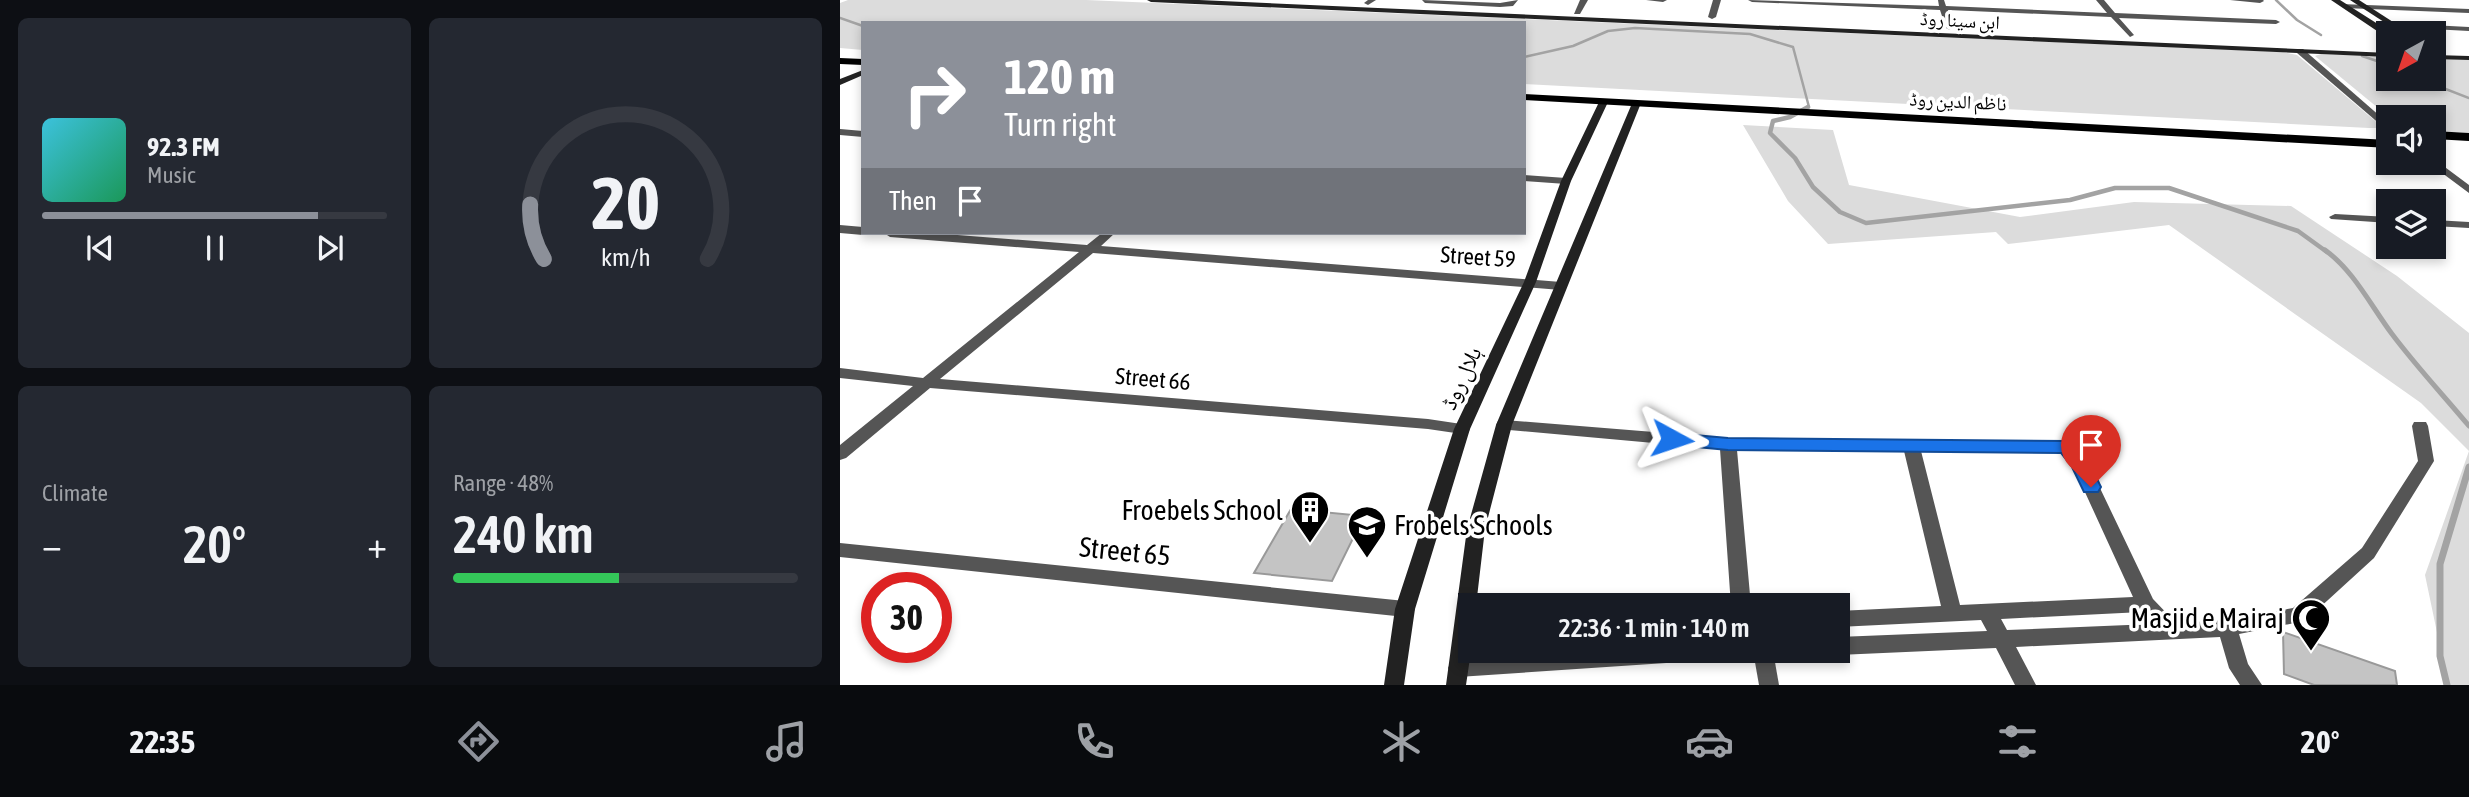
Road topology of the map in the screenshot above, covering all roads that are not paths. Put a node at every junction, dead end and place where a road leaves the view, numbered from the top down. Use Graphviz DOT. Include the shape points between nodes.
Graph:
graph roads {
  1 [pos="1152,0"];
  2 [pos="1301,0"];
  3 [pos="1514,0"];
  4 [pos="1584,0"];
  5 [pos="1650,0"];
  6 [pos="1663,0"];
  7 [pos="1717,0"];
  8 [pos="1752,0"];
  9 [pos="2100,0"];
  10 [pos="2234,0"];
  11 [pos="2335,0"];
  12 [pos="2354,0"];
  13 [pos="1370,1"];
  14 [pos="1461,1"];
  15 [pos="2260,1"];
  16 [pos="1424,2"];
  17 [pos="1942,4"];
  18 [pos="2344,6"];
  19 [pos="2365,7"];
  20 [pos="2469,11"];
  21 [pos="1577,12"];
  22 [pos="2112,14"];
  23 [pos="1708,20"];
  24 [pos="2388,21"];
  25 [pos="2276,22"];
  26 [pos="2376,27"];
  27 [pos="1950,28"];
  28 [pos="2446,28"];
  29 [pos="2469,29"];
  30 [pos="2130,36"];
  31 [pos="2225,40"];
  32 [pos="2376,47"];
  33 [pos="2232,48"];
  34 [pos="2446,50"];
  35 [pos="840,51"];
  36 [pos="2300,51"];
  37 [pos="2469,51"];
  38 [pos="861,52"];
  39 [pos="2376,54"];
  40 [pos="2446,57"];
  41 [pos="2469,58"];
  42 [pos="840,61"];
  43 [pos="858,62"];
  44 [pos="861,73"];
  45 [pos="852,76"];
  46 [pos="840,82"];
  47 [pos="1526,89"];
  48 [pos="1526,97"];
  49 [pos="1603,102"];
  50 [pos="1636,103"];
  51 [pos="1727,104"];
  52 [pos="1841,110"];
  53 [pos="2376,118"];
  54 [pos="2325,130"];
  55 [pos="2376,130"];
  56 [pos="840,132"];
  57 [pos="861,134"];
  58 [pos="2446,136"];
  59 [pos="2469,137"];
  60 [pos="2338,141"];
  61 [pos="2376,143"];
  62 [pos="2446,147"];
  63 [pos="2469,148"];
  64 [pos="2446,172"];
  65 [pos="1526,178"];
  66 [pos="1566,181"];
  67 [pos="2469,190"];
  68 [pos="2335,217"];
  69 [pos="2376,219"];
  70 [pos="2446,224"];
  71 [pos="2469,225"];
  72 [pos="840,229"];
  73 [pos="861,231"];
  74 [pos="917,235"];
  75 [pos="1106,235"];
  76 [pos="1089,248"];
  77 [pos="1530,282"];
  78 [pos="1562,286"];
  79 [pos="840,373"];
  80 [pos="929,383"];
  81 [pos="1504,425"];
  82 [pos="2420,426"];
  83 [pos="1462,429"];
  84 [pos="1728,444"];
  85 [pos="1911,445"];
  86 [pos="840,454"];
  87 [pos="840,550"];
  88 [pos="1470,593"];
  89 [pos="1740,593"];
  90 [pos="2146,604"];
  91 [pos="1405,609"];
  92 [pos="1987,612"];
  93 [pos="1952,613"];
  94 [pos="1850,619"];
  95 [pos="2227,628"];
  96 [pos="2172,632"];
  97 [pos="2001,640"];
  98 [pos="1850,646"];
  99 [pos="1589,663"];
  100 [pos="1765,663"];
  101 [pos="1457,676"];
  102 [pos="1394,685"];
  103 [pos="1769,685"];
  104 [pos="2026,685"];
  105 [pos="2252,685"];
  1 -- 23 [label="main road, ابن سینا روڈ"];
  2 -- 13 [label="main road, ابن سینا روڈ"];
  3 -- 14 [label="street" via="1507,5"];
  4 -- 21 [label="street"];
  5 -- 6 [label="street"];
  7 -- 23 [label="street"];
  8 -- 17 [label="street"];
  9 -- 22 [label="street"];
  10 -- 15 [label="street"];
  11 -- 18 [label="main road"];
  12 -- 19 [label="main road"];
  13 -- 16 [label="main road, ابن سینا روڈ"];
  14 -- 16 [label="street"];
  16 -- 21 [label="main road, ابن سینا روڈ"];
  17 -- 22 [label="street"];
  17 -- 27 [label="street"];
  18 -- 19 [label="street"];
  18 -- 26 [label="main road"];
  19 -- 20 [label="street"];
  19 -- 24 [label="main road"];
  21 -- 23 [label="main road, ابن سینا روڈ"];
  22 -- 25 [label="street"];
  22 -- 30 [label="street"];
  23 -- 27 [label="main road, ابن سینا روڈ"];
  23 -- 33 [label="main road, ابن سینا روڈ"];
  27 -- 30 [label="main road, ابن سینا روڈ"];
  28 -- 29 [label="street"];
  30 -- 31 [label="main road, ابن سینا روڈ"];
  31 -- 32 [label="main road, ابن سینا روڈ"];
  31 -- 33 [label="main road"];
  33 -- 36 [label="main road, ابن سینا روڈ"];
  34 -- 37 [label="main road"];
  35 -- 38 [label="main road"];
  36 -- 39 [label="main road, ابن سینا روڈ"];
  36 -- 53 [label="street"];
  40 -- 41 [label="main road"];
  42 -- 43 [label="main road"];
  43 -- 45 [label="main road"];
  44 -- 45 [label="main road"];
  45 -- 46 [label="main road"];
  47 -- 51 [label="main road, ناظم الدین روڈ"];
  48 -- 49 [label="main road, ناظم الدین روڈ"];
  49 -- 50 [label="main road, ناظم الدین روڈ"];
  49 -- 66 [label="main road, ہلال روڈ"];
  50 -- 51 [label="main road, ناظم الدین روڈ"];
  50 -- 78 [label="main road"];
  51 -- 52 [label="main road, ناظم الدین روڈ"];
  52 -- 54 [label="main road, ناظم الدین روڈ"];
  52 -- 60 [label="main road, ناظم الدین روڈ"];
  54 -- 55 [label="main road, ناظم الدین روڈ"];
  54 -- 60 [label="main road"];
  56 -- 57 [label="street"];
  58 -- 59 [label="main road"];
  60 -- 61 [label="main road, ناظم الدین روڈ"];
  62 -- 63 [label="main road"];
  64 -- 67 [label="street"];
  65 -- 66 [label="street"];
  66 -- 77 [label="main road, ہلال روڈ"];
  68 -- 69 [label="street"];
  70 -- 71 [label="street"];
  72 -- 73 [label="street"];
  74 -- 76 [label="street, Street 59"];
  75 -- 76 [label="street"];
  76 -- 77 [label="street, Street 59"];
  76 -- 80 [label="street"];
  77 -- 78 [label="street, Street 59"];
  77 -- 83 [label="main road, ہلال روڈ"];
  78 -- 81 [label="main road"];
  79 -- 80 [label="street, Street 66"];
  80 -- 83 [label="street, Street 66"];
  80 -- 86 [label="street"];
  81 -- 84 [label="street"];
  81 -- 88 [label="main road" via="1476,529"];
  82 -- 95 [label="street" via="2426,461 2368,553 2298,615"];
  83 -- 91 [label="main road, ہلال روڈ"];
  84 -- 85 [label="street"];
  84 -- 89 [label="street"];
  85 -- 90 [label="street" via="2066,447 2080,463"];
  85 -- 93 [label="street"];
  87 -- 91 [label="street, Street 65"];
  90 -- 92 [label="street"];
  90 -- 96 [label="street"];
  91 -- 102 [label="main road, ہلال روڈ"];
  92 -- 93 [label="street"];
  92 -- 97 [label="street"];
  93 -- 94 [label="street"];
  95 -- 96 [label="street"];
  95 -- 105 [label="street" via="2239,668"];
  96 -- 97 [label="street"];
  97 -- 98 [label="street"];
  97 -- 104 [label="street"];
  99 -- 101 [label="street"];
  100 -- 103 [label="street"];
}
